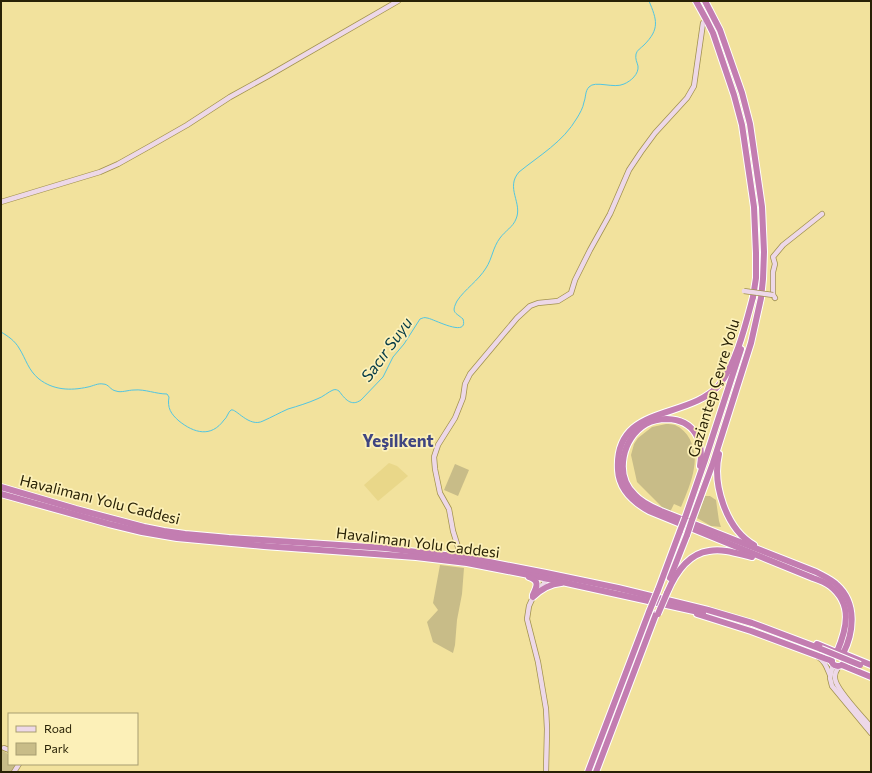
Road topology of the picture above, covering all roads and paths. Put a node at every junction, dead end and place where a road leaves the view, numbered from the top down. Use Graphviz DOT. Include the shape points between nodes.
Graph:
graph roads {
  1 [pos="398,1"];
  2 [pos="696,1"];
  3 [pos="705,1"];
  4 [pos="702,23"];
  5 [pos="1,202"];
  6 [pos="822,214"];
  7 [pos="744,291"];
  8 [pos="753,297"];
  9 [pos="751,343"];
  10 [pos="1,487"];
  11 [pos="1,494"];
  12 [pos="1,498"];
  13 [pos="60,511"];
  14 [pos="685,517"];
  15 [pos="458,546"];
  16 [pos="453,556"];
  17 [pos="464,557"];
  18 [pos="794,567"];
  19 [pos="520,573"];
  20 [pos="547,576"];
  21 [pos="568,583"];
  22 [pos="666,593"];
  23 [pos="533,596"];
  24 [pos="686,605"];
  25 [pos="819,652"];
  26 [pos="840,653"];
  27 [pos="837,664"];
  28 [pos="871,665"];
  29 [pos="859,666"];
  30 [pos="871,669"];
  31 [pos="871,673"];
  32 [pos="871,677"];
  33 [pos="830,678"];
  34 [pos="871,727"];
  35 [pos="871,733"];
  36 [pos="546,772"];
  37 [pos="588,772"];
  38 [pos="596,772"];
  1 -- 5 [label="street" via="118,164 100,172"];
  2 -- 8 [label="highway, Gaziantep Çevre Yolu" via="713,34 742,125 754,207 756,278"];
  3 -- 9 [label="highway, Gaziantep Çevre Yolu" via="720,30 742,93 750,124 762,207 763,279"];
  4 -- 15 [label="street" via="694,86 688,98 655,133 629,170 571,293 558,302 530,306 470,374 465,384 463,398 434,457 440,493 448,509"];
  6 -- 7 [label="street, bridge" via="783,245 773,257 774,296"];
  8 -- 14 [label="highway, Gaziantep Çevre Yolu" via="733,375"];
  8 -- 18 [label="highway" via="743,333 727,373 719,385 708,395 694,402 653,416 635,426 622,444 618,473 625,492 649,511"];
  9 -- 18 [label="highway" via="718,456 717,483 724,507 733,525 744,537 750,543"];
  9 -- 22 [label="highway, Gaziantep Çevre Yolu, bridge" via="713,463"];
  10 -- 16 [label="highway, Havalimanı Yolu Caddesi" via="144,527 171,532 259,541 385,548"];
  11 -- 13 [label="highway, Havalimanı Yolu Caddesi"];
  12 -- 13 [label="highway"];
  13 -- 19 [label="highway, Havalimanı Yolu Caddesi" via="177,538 467,563"];
  14 -- 18 [label="highway" via="700,469 701,444 695,432 683,422 674,419 654,420 634,435 624,453 626,481 635,495 661,511"];
  14 -- 37 [label="highway, Gaziantep Çevre Yolu, bridge"];
  15 -- 16 [label="street"];
  15 -- 17 [label="street"];
  16 -- 17 [label="highway, Havalimanı Yolu Caddesi"];
  17 -- 20 [label="highway, Havalimanı Yolu Caddesi"];
  18 -- 22 [label="highway" via="726,551 709,551 684,564"];
  18 -- 26 [label="highway" via="823,582 839,596 846,614"];
  19 -- 20 [label="highway, Havalimanı Yolu Caddesi"];
  19 -- 23 [label="highway" via="537,582"];
  20 -- 21 [label="highway, Havalimanı Yolu Caddesi"];
  20 -- 23 [label="street"];
  20 -- 24 [label="highway, Havalimanı Yolu Caddesi" via="618,588"];
  21 -- 23 [label="highway" via="552,584"];
  21 -- 25 [label="highway, Havalimanı Yolu Caddesi" via="707,614 767,632"];
  22 -- 38 [label="highway, Gaziantep Çevre Yolu, bridge"];
  23 -- 36 [label="street" via="527,619 546,709"];
  24 -- 25 [label="highway, Havalimanı Yolu Caddesi" via="752,623"];
  24 -- 26 [label="highway" via="710,607 748,618"];
  25 -- 27 [label="highway"];
  25 -- 29 [label="highway, Havalimanı Yolu Caddesi"];
  25 -- 33 [label="street"];
  26 -- 27 [label="highway" via="832,657"];
  26 -- 27 [label="highway" via="846,660 845,663"];
  26 -- 28 [label="highway"];
  27 -- 32 [label="highway"];
  27 -- 33 [label="street"];
  27 -- 34 [label="street" via="836,684"];
  29 -- 30 [label="highway, Havalimanı Yolu Caddesi"];
  29 -- 31 [label="highway, Havalimanı Yolu Caddesi"];
  33 -- 35 [label="street" via="832,686"];
}
